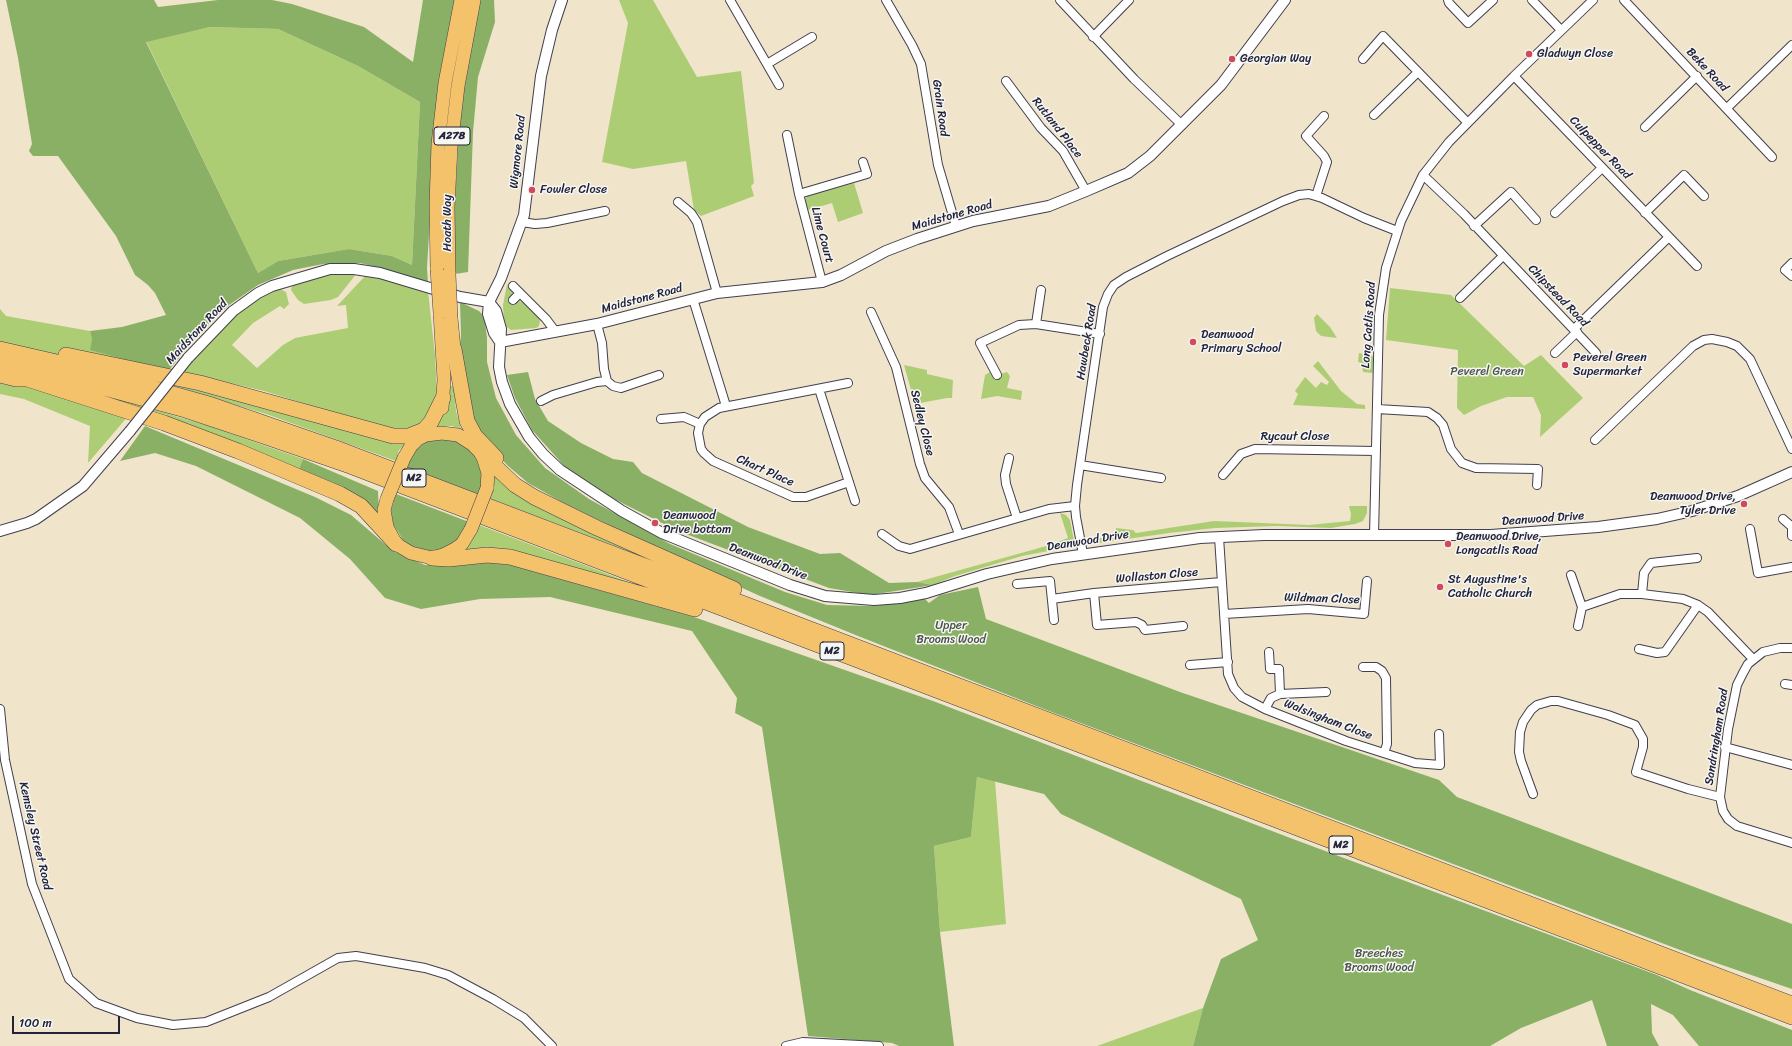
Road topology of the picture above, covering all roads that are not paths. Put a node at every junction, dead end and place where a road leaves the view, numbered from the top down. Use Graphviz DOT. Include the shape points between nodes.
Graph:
graph roads {
  1 [pos="461,0"];
  2 [pos="474,0"];
  3 [pos="562,0"];
  4 [pos="730,0"];
  5 [pos="886,0"];
  6 [pos="1060,0"];
  7 [pos="1129,0"];
  8 [pos="1285,0"];
  9 [pos="1448,0"];
  10 [pos="1493,0"];
  11 [pos="1532,0"];
  12 [pos="1593,0"];
  13 [pos="1624,0"];
  14 [pos="1561,30"];
  15 [pos="1093,36"];
  16 [pos="812,37"];
  17 [pos="1792,45"];
  18 [pos="1362,59"];
  19 [pos="767,64"];
  20 [pos="1418,72"];
  21 [pos="1514,76"];
  22 [pos="1697,76"];
  23 [pos="1006,81"];
  24 [pos="779,85"];
  25 [pos="1726,108"];
  26 [pos="1374,115"];
  27 [pos="1324,116"];
  28 [pos="1467,122"];
  29 [pos="1182,125"];
  30 [pos="1645,127"];
  31 [pos="787,134"];
  32 [pos="1772,157"];
  33 [pos="863,162"];
  34 [pos="1602,168"];
  35 [pos="1424,175"];
  36 [pos="1086,192"];
  37 [pos="799,194"];
  38 [pos="1316,196"];
  39 [pos="1704,196"];
  40 [pos="678,202"];
  41 [pos="605,210"];
  42 [pos="1555,213"];
  43 [pos="1645,213"];
  44 [pos="1536,220"];
  45 [pos="522,222"];
  46 [pos="956,226"];
  47 [pos="1474,226"];
  48 [pos="1397,231"];
  49 [pos="1669,237"];
  50 [pos="1503,256"];
  51 [pos="1792,263"];
  52 [pos="1697,266"];
  53 [pos="443,272"];
  54 [pos="1792,276"];
  55 [pos="822,282"];
  56 [pos="513,286"];
  57 [pos="1041,290"];
  58 [pos="520,293"];
  59 [pos="717,293"];
  60 [pos="1460,298"];
  61 [pos="693,299"];
  62 [pos="513,300"];
  63 [pos="489,302"];
  64 [pos="871,312"];
  65 [pos="446,316"];
  66 [pos="597,324"];
  67 [pos="1036,324"];
  68 [pos="555,331"];
  69 [pos="1575,331"];
  70 [pos="1100,334"];
  71 [pos="500,342"];
  72 [pos="454,349"];
  73 [pos="6,350"];
  74 [pos="1555,353"];
  75 [pos="1596,353"];
  76 [pos="0,363"];
  77 [pos="0,370"];
  78 [pos="0,375"];
  79 [pos="659,375"];
  80 [pos="997,375"];
  81 [pos="29,380"];
  82 [pos="607,381"];
  83 [pos="848,383"];
  84 [pos="819,389"];
  85 [pos="443,398"];
  86 [pos="541,401"];
  87 [pos="726,406"];
  88 [pos="1377,409"];
  89 [pos="661,419"];
  90 [pos="700,424"];
  91 [pos="381,433"];
  92 [pos="422,437"];
  93 [pos="1595,440"];
  94 [pos="477,449"];
  95 [pos="1792,449"];
  96 [pos="1376,451"];
  97 [pos="1009,458"];
  98 [pos="1080,465"];
  99 [pos="1792,472"];
  100 [pos="1223,474"];
  101 [pos="1161,478"];
  102 [pos="849,482"];
  103 [pos="1537,485"];
  104 [pos="855,501"];
  105 [pos="1075,506"];
  106 [pos="562,511"];
  107 [pos="1016,518"];
  108 [pos="1783,519"];
  109 [pos="1792,526"];
  110 [pos="1750,529"];
  111 [pos="0,531"];
  112 [pos="882,534"];
  113 [pos="959,534"];
  114 [pos="1374,536"];
  115 [pos="1792,536"];
  116 [pos="1219,537"];
  117 [pos="396,544"];
  118 [pos="1083,554"];
  119 [pos="432,558"];
  120 [pos="1697,558"];
  121 [pos="1792,567"];
  122 [pos="1571,575"];
  123 [pos="1367,581"];
  124 [pos="1221,582"];
  125 [pos="1017,584"];
  126 [pos="1094,593"];
  127 [pos="1642,594"];
  128 [pos="1052,599"];
  129 [pos="1698,605"];
  130 [pos="1582,607"];
  131 [pos="1224,614"];
  132 [pos="1054,620"];
  133 [pos="1183,626"];
  134 [pos="1578,626"];
  135 [pos="809,628"];
  136 [pos="775,629"];
  137 [pos="1792,648"];
  138 [pos="1640,649"];
  139 [pos="1269,652"];
  140 [pos="1753,659"];
  141 [pos="1228,662"];
  142 [pos="1190,665"];
  143 [pos="1363,667"];
  144 [pos="1326,692"];
  145 [pos="1280,694"];
  146 [pos="1265,709"];
  147 [pos="0,710"];
  148 [pos="1439,734"];
  149 [pos="1725,747"];
  150 [pos="1384,753"];
  151 [pos="1792,765"];
  152 [pos="1533,794"];
  153 [pos="1720,796"];
  154 [pos="1792,843"];
  155 [pos="1792,1004"];
  156 [pos="1792,1017"];
  157 [pos="552,1046"];
  158 [pos="786,1046"];
  159 [pos="879,1046"];
  1 -- 53 [label="main road, Hoath Way / A278" via="445,83 438,144 436,204"];
  2 -- 53 [label="main road, Hoath Way / A278" via="451,139"];
  3 -- 45 [label="street, Wigmore Road" via="541,76"];
  4 -- 19 [label="street"];
  5 -- 46 [label="street, Grain Road" via="920,64 938,165"];
  6 -- 15 [label="street"];
  7 -- 15 [label="street"];
  8 -- 29 [label="street, Maidstone Road" via="1221,85"];
  9 -- 10 [label="street" via="1468,23"];
  11 -- 14 [label="street"];
  12 -- 14 [label="street, Long Catlis Road"];
  13 -- 22 [label="street, Beke Road"];
  14 -- 21 [label="street, Long Catlis Road"];
  15 -- 29 [label="street"];
  16 -- 19 [label="street"];
  17 -- 25 [label="street"];
  18 -- 20 [label="street" via="1383,36"];
  19 -- 24 [label="street"];
  20 -- 26 [label="street"];
  20 -- 28 [label="street"];
  21 -- 28 [label="street, Long Catlis Road"];
  21 -- 34 [label="street, Culpepper Road"];
  22 -- 25 [label="street, Beke Road"];
  22 -- 30 [label="street"];
  23 -- 36 [label="street, Rutland Place" via="1041,128 1063,151"];
  25 -- 32 [label="street, Beke Road"];
  27 -- 38 [label="street" via="1306,136 1327,162"];
  28 -- 35 [label="street, Long Catlis Road"];
  29 -- 36 [label="street, Maidstone Road" via="1134,170"];
  31 -- 37 [label="street, Lime Court"];
  33 -- 37 [label="street, Lime Court" via="867,174"];
  34 -- 42 [label="street"];
  34 -- 43 [label="street, Culpepper Road"];
  35 -- 47 [label="street, Chipstead Road"];
  35 -- 48 [label="street, Long Catlis Road"];
  36 -- 46 [label="street, Maidstone Road" via="1049,206"];
  37 -- 55 [label="street, Lime Court"];
  38 -- 48 [label="street, Hawbeck Road"];
  38 -- 70 [label="street, Hawbeck Road" via="1304,194 1283,201 1120,280 1110,289 1106,299"];
  39 -- 43 [label="street" via="1684,175"];
  40 -- 59 [label="street" via="697,222"];
  41 -- 45 [label="street" via="547,223"];
  43 -- 49 [label="street, Culpepper Road"];
  44 -- 47 [label="street" via="1511,192"];
  45 -- 63 [label="street, Wigmore Road"];
  46 -- 55 [label="street, Maidstone Road" via="897,247"];
  47 -- 50 [label="street, Chipstead Road"];
  48 -- 88 [label="street, Long Catlis Road" via="1386,268 1380,304"];
  49 -- 52 [label="street, Culpepper Road"];
  49 -- 69 [label="street"];
  50 -- 60 [label="street"];
  50 -- 69 [label="street, Chipstead Road"];
  51 -- 54 [label="street" via="1785,270"];
  53 -- 65 [label="main road, Hoath Way / A278, bridge"];
  55 -- 59 [label="street, Maidstone Road"];
  56 -- 58 [label="street"];
  57 -- 67 [label="street"];
  58 -- 62 [label="street"];
  58 -- 68 [label="street"];
  59 -- 61 [label="street, Maidstone Road"];
  61 -- 66 [label="street, Maidstone Road"];
  61 -- 87 [label="street"];
  63 -- 71 [label="street, Deanwood Drive" via="496,311 501,330"];
  63 -- 111 [label="street, Maidstone Road, bridge" via="460,297 380,273 354,269 330,269 284,282 258,293 233,311 188,358 83,486 27,523"];
  64 -- 113 [label="street, Sedley Close" via="896,367 925,478 946,502"];
  65 -- 72 [label="main road, Hoath Way / A278"];
  65 -- 85 [label="main road, Hoath Way / A278"];
  66 -- 68 [label="street, Maidstone Road"];
  66 -- 82 [label="street"];
  67 -- 70 [label="street"];
  67 -- 80 [label="street" via="1019,325 980,343"];
  68 -- 71 [label="street, Maidstone Road"];
  69 -- 74 [label="street"];
  69 -- 75 [label="street, Chipstead Road"];
  70 -- 98 [label="street, Hawbeck Road"];
  71 -- 118 [label="street, Deanwood Drive" via="500,374 510,404 529,437 560,470 648,526 790,585 825,596 874,600 900,598 1015,567"];
  72 -- 94 [label="main road, Hoath Way / A278" via="460,420"];
  72 -- 106 [label="highway, M2" via="470,429 517,480"];
  73 -- 91 [label="highway, M2" via="43,350 186,379"];
  73 -- 135 [label="highway, M2" via="74,366 196,401 284,430"];
  76 -- 136 [label="highway, M2" via="86,382 182,409 266,437 357,469"];
  77 -- 81 [label="highway"];
  78 -- 81 [label="highway"];
  79 -- 82 [label="street" via="624,388 616,388"];
  81 -- 117 [label="highway" via="172,426 340,494 360,506"];
  82 -- 86 [label="street" via="560,393"];
  83 -- 84 [label="street"];
  84 -- 87 [label="street"];
  84 -- 102 [label="street"];
  85 -- 91 [label="highway, M2" via="431,422 416,435 403,437"];
  85 -- 92 [label="main road, Hoath Way / A278" via="439,416"];
  87 -- 90 [label="street" via="709,413"];
  88 -- 96 [label="street, Long Catlis Road"];
  88 -- 103 [label="street" via="1428,412 1443,425 1451,449 1462,463 1476,468 1538,470"];
  89 -- 90 [label="street" via="684,417"];
  90 -- 102 [label="street, Chart Place" via="699,444 708,458 789,496 806,497"];
  91 -- 92 [label="highway, M2" via="393,440"];
  92 -- 94 [label="main road" via="450,433"];
  92 -- 117 [label="main road, bridge" via="404,458 384,510 385,522"];
  93 -- 95 [label="street" via="1693,346 1712,339 1737,346 1750,359"];
  94 -- 106 [label="highway, M2" via="523,491"];
  94 -- 119 [label="main road, bridge" via="488,473 487,488 471,529 455,549 443,556"];
  96 -- 100 [label="street, Rycaut Close" via="1255,449 1238,457"];
  96 -- 114 [label="street, Long Catlis Road"];
  97 -- 107 [label="street" via="1005,475 1006,484"];
  98 -- 101 [label="street"];
  98 -- 105 [label="street, Hawbeck Road"];
  99 -- 114 [label="street, Deanwood Drive" via="1725,501 1651,520 1536,533"];
  102 -- 104 [label="street"];
  105 -- 107 [label="street" via="1049,509"];
  105 -- 118 [label="street, Hawbeck Road"];
  106 -- 135 [label="highway, M2" via="775,606"];
  107 -- 113 [label="street"];
  108 -- 109 [label="street"];
  109 -- 115 [label="street"];
  110 -- 121 [label="street" via="1758,573"];
  112 -- 113 [label="street" via="906,549"];
  114 -- 116 [label="street, Deanwood Drive"];
  116 -- 118 [label="street, Deanwood Drive" via="1169,541"];
  116 -- 124 [label="street, Walsingham Close"];
  117 -- 119 [label="main road" via="411,553"];
  119 -- 136 [label="highway, M2" via="487,555 510,557 680,604 754,628"];
  120 -- 127 [label="street" via="1652,563 1644,573"];
  122 -- 130 [label="street"];
  123 -- 131 [label="street, Wildman Close" via="1364,614 1308,609"];
  124 -- 126 [label="street, Wollaston Close"];
  124 -- 131 [label="street, Walsingham Close"];
  125 -- 128 [label="street" via="1050,581"];
  126 -- 128 [label="street, Wollaston Close"];
  126 -- 133 [label="street" via="1098,625 1136,622 1145,630"];
  127 -- 129 [label="street" via="1683,599"];
  127 -- 130 [label="street" via="1612,595"];
  128 -- 132 [label="street"];
  129 -- 138 [label="street" via="1665,652"];
  129 -- 140 [label="street"];
  130 -- 134 [label="street"];
  131 -- 141 [label="street, Walsingham Close"];
  135 -- 155 [label="highway, M2"];
  136 -- 156 [label="highway, M2"];
  137 -- 140 [label="street, Sandringham Road" via="1769,650"];
  139 -- 145 [label="street, Walsingham Close" via="1270,669 1279,669"];
  140 -- 149 [label="street, Sandringham Road" via="1745,668 1738,685"];
  141 -- 142 [label="street"];
  141 -- 146 [label="street, Walsingham Close" via="1229,679 1238,692"];
  143 -- 150 [label="street, Walsingham Close" via="1376,667 1386,678 1387,744"];
  144 -- 145 [label="street, Walsingham Close"];
  145 -- 146 [label="street, Walsingham Close" via="1271,698"];
  146 -- 150 [label="street, Walsingham Close" via="1331,736"];
  147 -- 157 [label="street, Kemsley Street Road" via="5,760 32,884 69,979 96,1003 137,1018 173,1025 206,1022 269,997 338,958 356,956 424,968 448,975 524,1018"];
  148 -- 150 [label="street, Walsingham Close" via="1440,765 1415,763"];
  149 -- 151 [label="street"];
  149 -- 153 [label="street, Sandringham Road"];
  152 -- 153 [label="street" via="1519,752 1520,732 1531,710 1543,702 1558,701 1635,725 1643,739 1636,772 1688,790"];
  153 -- 154 [label="street, Sandringham Road" via="1723,812 1737,826"];
  158 -- 159 [label="street" via="803,1042"];
}
